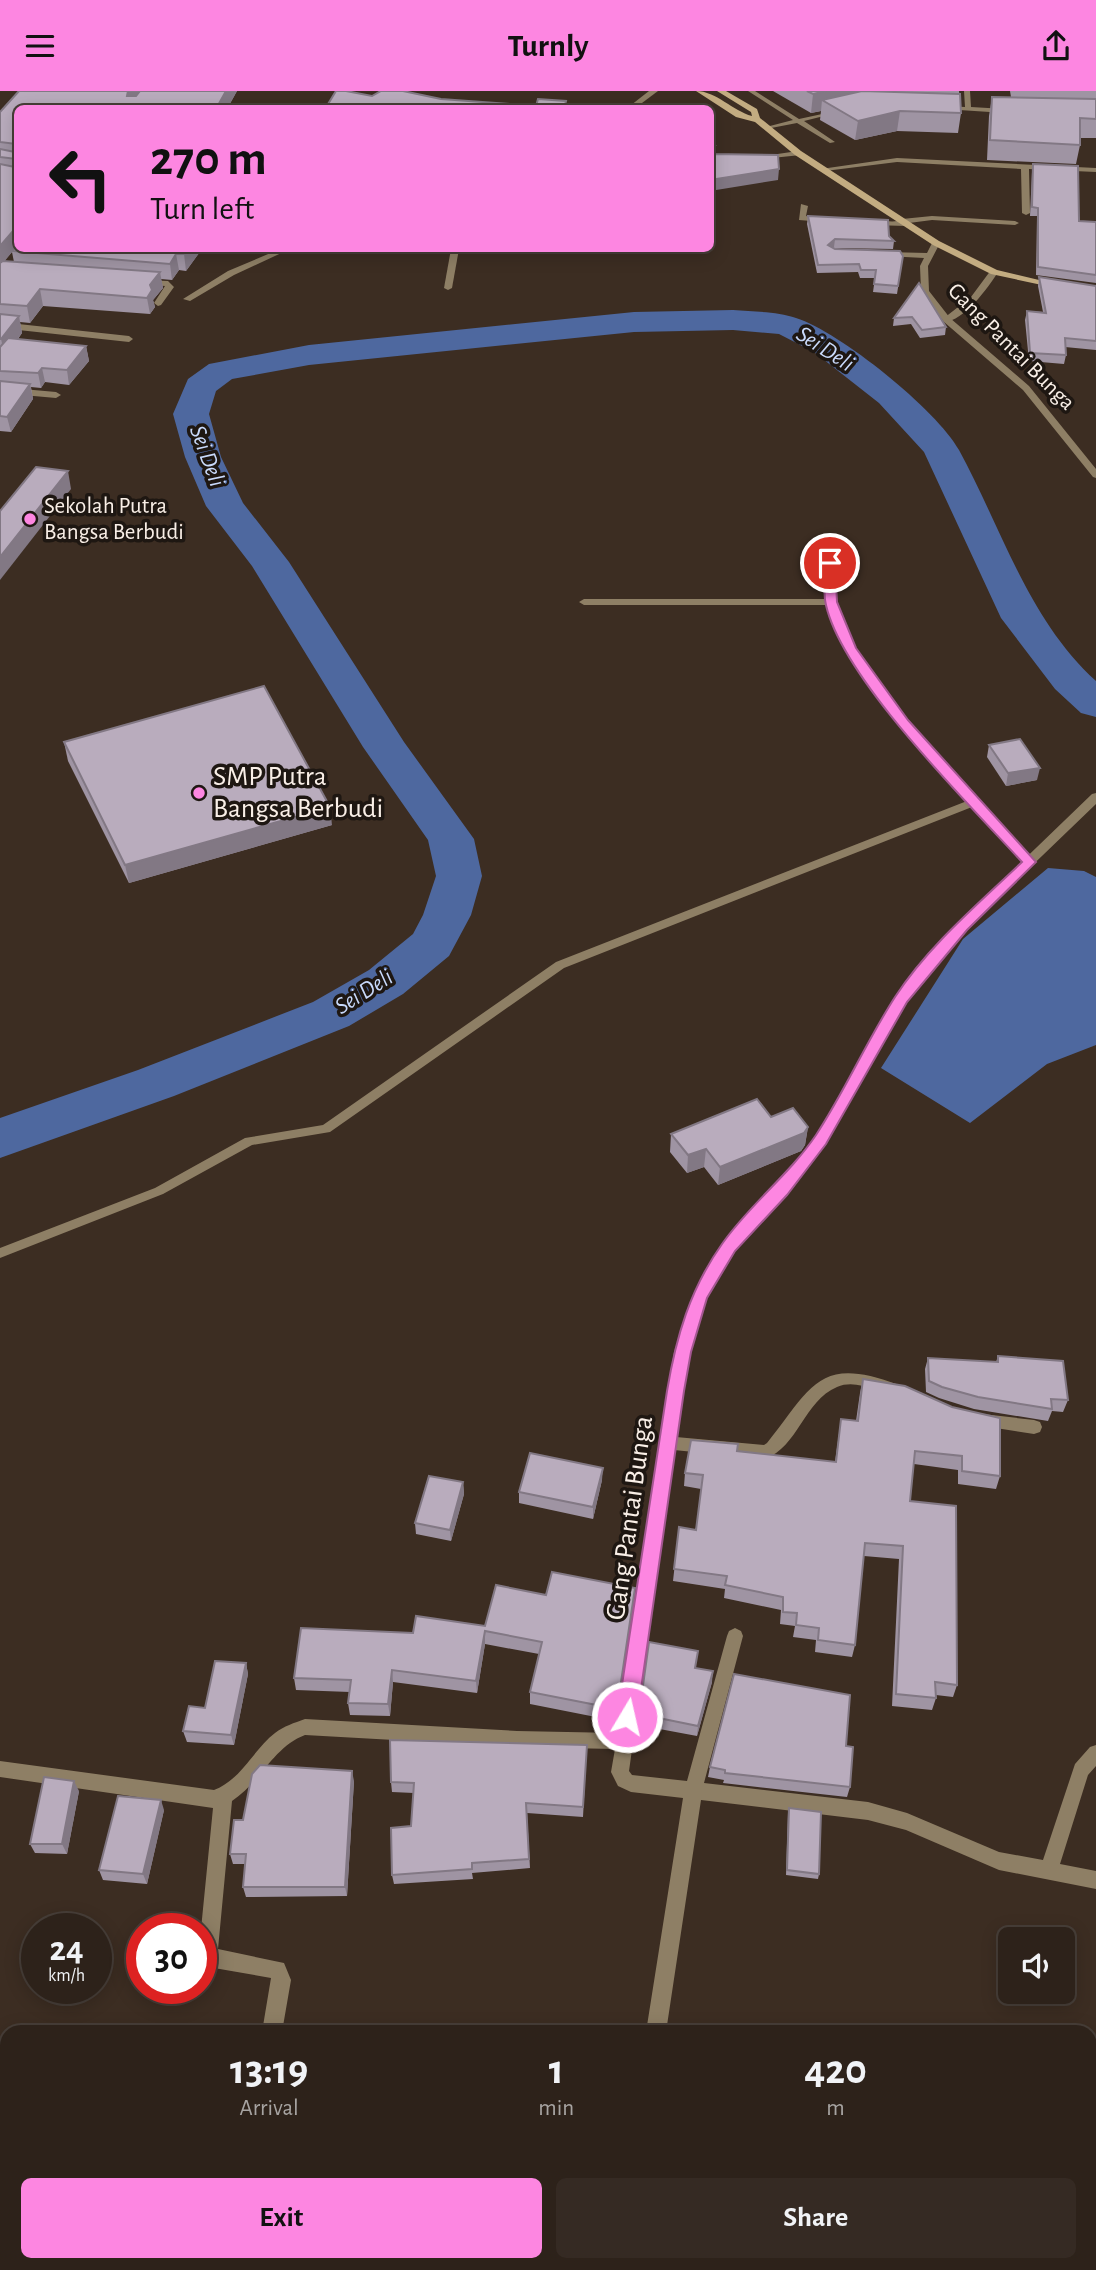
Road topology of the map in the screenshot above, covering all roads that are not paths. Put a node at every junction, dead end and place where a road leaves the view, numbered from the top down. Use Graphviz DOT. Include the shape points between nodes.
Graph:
graph roads {
  1 [pos="654,91"];
  2 [pos="700,91"];
  3 [pos="721,91"];
  4 [pos="751,91"];
  5 [pos="967,91"];
  6 [pos="635,105"];
  7 [pos="942,108"];
  8 [pos="844,109"];
  9 [pos="968,109"];
  10 [pos="1019,111"];
  11 [pos="758,120"];
  12 [pos="799,120"];
  13 [pos="768,128"];
  14 [pos="832,142"];
  15 [pos="798,153"];
  16 [pos="751,158"];
  17 [pos="1026,167"];
  18 [pos="825,169"];
  19 [pos="1096,170"];
  20 [pos="804,206"];
  21 [pos="1026,213"];
  22 [pos="831,221"];
  23 [pos="856,222"];
  24 [pos="904,223"];
  25 [pos="1015,223"];
  26 [pos="936,243"];
  27 [pos="279,252"];
  28 [pos="454,252"];
  29 [pos="875,254"];
  30 [pos="930,256"];
  31 [pos="995,272"];
  32 [pos="127,281"];
  33 [pos="1069,286"];
  34 [pos="448,288"];
  35 [pos="187,299"];
  36 [pos="158,303"];
  37 [pos="947,320"];
  38 [pos="0,325"];
  39 [pos="129,339"];
  40 [pos="0,390"];
  41 [pos="56,395"];
  42 [pos="1096,475"];
  43 [pos="830,563"];
  44 [pos="583,602"];
  45 [pos="831,602"];
  46 [pos="1096,797"];
  47 [pos="975,802"];
  48 [pos="1029,862"];
  49 [pos="0,1253"];
  50 [pos="911,1397"];
  51 [pos="969,1417"];
  52 [pos="1034,1427"];
  53 [pos="669,1443"];
  54 [pos="735,1636"];
  55 [pos="623,1741"];
  56 [pos="1096,1753"];
  57 [pos="0,1769"];
  58 [pos="693,1791"];
  59 [pos="223,1797"];
  60 [pos="1048,1872"];
  61 [pos="1096,1880"];
  62 [pos="273,2025"];
  63 [pos="657,2025"];
  1 -- 6 [label="street"];
  2 -- 11 [label="main road"];
  3 -- 11 [label="main road" via="754,111"];
  4 -- 12 [label="lane"];
  5 -- 9 [label="lane"];
  7 -- 9 [label="lane"];
  8 -- 12 [label="lane"];
  9 -- 10 [label="lane"];
  11 -- 13 [label="main road"];
  12 -- 13 [label="lane"];
  12 -- 14 [label="lane"];
  13 -- 15 [label="main road"];
  15 -- 16 [label="street"];
  15 -- 18 [label="main road"];
  17 -- 18 [label="street" via="897,160"];
  17 -- 19 [label="street"];
  17 -- 21 [label="street"];
  18 -- 24 [label="main road"];
  20 -- 22 [label="street" via="804,219"];
  23 -- 24 [label="street"];
  24 -- 25 [label="street" via="945,218"];
  24 -- 26 [label="main road"];
  26 -- 30 [label="street, Gang Pantai Bunga"];
  26 -- 31 [label="main road"];
  27 -- 35 [label="street"];
  28 -- 34 [label="lane"];
  29 -- 30 [label="street"];
  30 -- 37 [label="street, Gang Pantai Bunga" via="924,266 925,291"];
  31 -- 33 [label="main road"];
  31 -- 37 [label="lane" via="984,290"];
  32 -- 36 [label="street" via="168,284 170,291"];
  37 -- 42 [label="street, Gang Pantai Bunga" via="1026,389"];
  38 -- 39 [label="street"];
  40 -- 41 [label="street"];
  43 -- 45 [label="lane"];
  44 -- 45 [label="lane"];
  45 -- 47 [label="lane" via="850,648 904,723"];
  46 -- 48 [label="street, Gang Pantai Bunga"];
  47 -- 48 [label="lane"];
  47 -- 49 [label="lane" via="560,965 326,1129 249,1141 159,1191"];
  48 -- 53 [label="street, Gang Pantai Bunga" via="962,926 901,999 821,1140 729,1247 699,1297 682,1352"];
  50 -- 53 [label="street" via="875,1380 832,1379 769,1450"];
  51 -- 52 [label="street"];
  53 -- 55 [label="street, Gang Pantai Bunga"];
  54 -- 58 [label="street"];
  55 -- 58 [label="street, Gang Pantai Bunga" via="620,1772 624,1780"];
  55 -- 59 [label="street" via="305,1727 285,1734"];
  56 -- 60 [label="street" via="1081,1770"];
  57 -- 59 [label="street"];
  58 -- 60 [label="street, Gang Pantai Bunga" via="868,1811 907,1822 999,1861"];
  58 -- 63 [label="street"];
  59 -- 62 [label="street" via="208,1953 214,1959 277,1970 281,1980"];
  60 -- 61 [label="street, Gang Pantai Bunga"];
}
